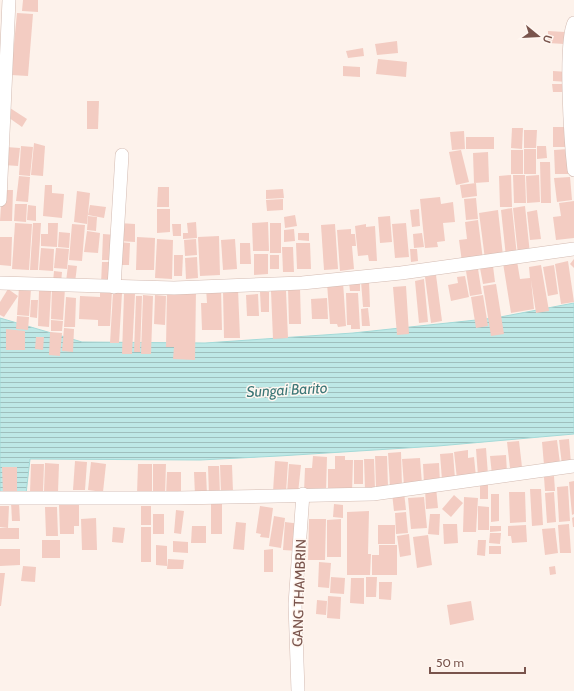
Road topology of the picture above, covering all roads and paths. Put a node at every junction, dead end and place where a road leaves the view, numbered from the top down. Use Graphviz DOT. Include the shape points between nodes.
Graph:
graph roads {
  1 [pos="9,0"];
  2 [pos="574,23"];
  3 [pos="122,155"];
  4 [pos="574,170"];
  5 [pos="0,200"];
  6 [pos="574,249"];
  7 [pos="0,283"];
  8 [pos="114,287"];
  9 [pos="574,466"];
  10 [pos="303,494"];
  11 [pos="0,498"];
  12 [pos="298,691"];
  1 -- 5 [label="street"];
  2 -- 4 [label="street" via="570,40 570,107"];
  3 -- 8 [label="street"];
  6 -- 8 [label="street" via="302,283 174,288"];
  7 -- 8 [label="street"];
  9 -- 10 [label="street" via="373,494"];
  10 -- 11 [label="street" via="177,498"];
  10 -- 12 [label="street, GANG THAMBRIN" via="296,604"];
}
